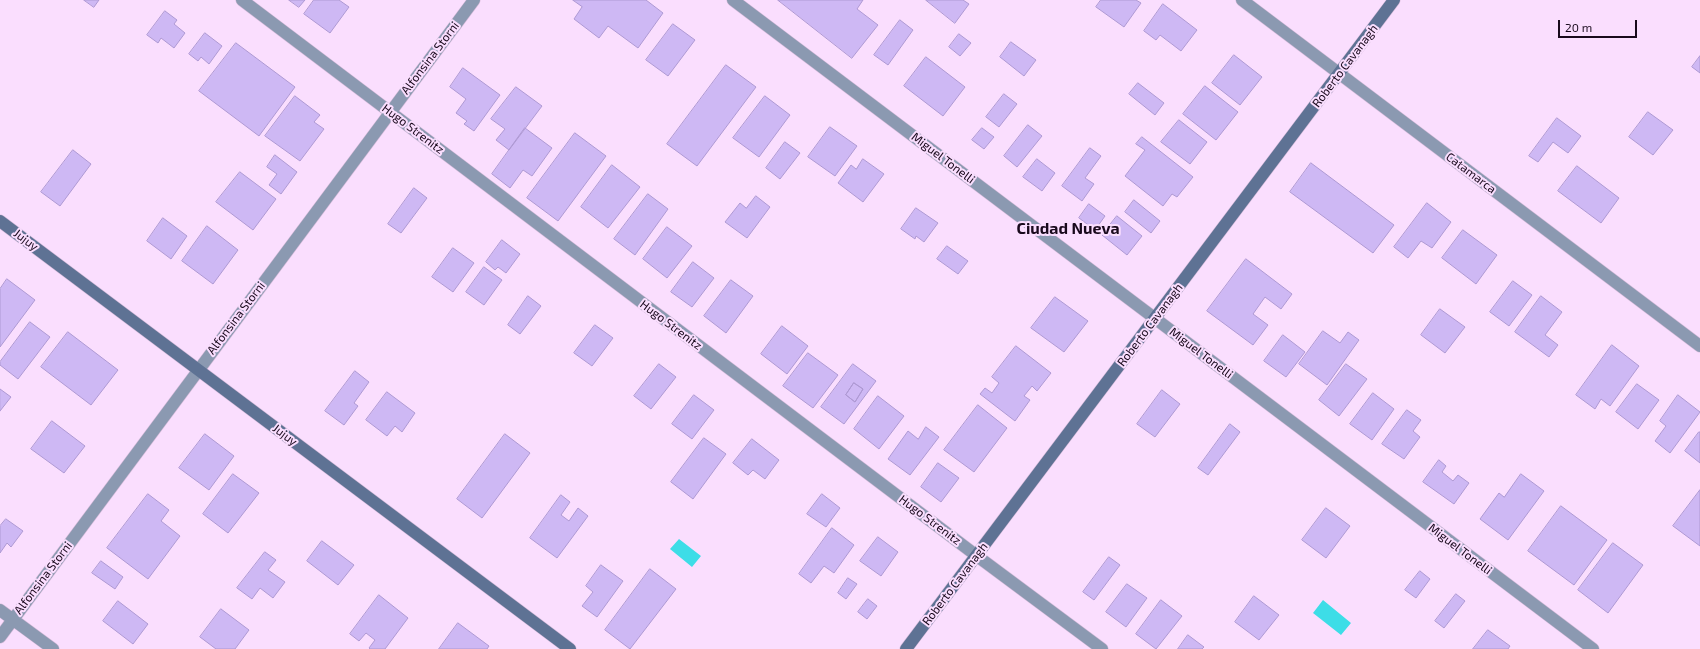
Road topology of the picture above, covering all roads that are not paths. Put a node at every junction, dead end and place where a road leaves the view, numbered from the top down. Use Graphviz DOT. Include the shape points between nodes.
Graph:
graph roads {
  1 [pos="242,0"];
  2 [pos="474,0"];
  3 [pos="733,0"];
  4 [pos="1242,0"];
  5 [pos="1394,0"];
  6 [pos="1340,73"];
  7 [pos="390,111"];
  8 [pos="0,221"];
  9 [pos="1154,318"];
  10 [pos="1700,346"];
  11 [pos="198,370"];
  12 [pos="977,556"];
  13 [pos="0,610"];
  14 [pos="13,619"];
  15 [pos="0,637"];
  16 [pos="53,649"];
  17 [pos="570,649"];
  18 [pos="906,649"];
  19 [pos="1102,649"];
  20 [pos="1593,649"];
  1 -- 7 [label="street, Hugo Strenitz"];
  2 -- 7 [label="street, Alfonsina Storni"];
  3 -- 9 [label="street, Miguel Tonelli"];
  4 -- 6 [label="street, Catamarca"];
  5 -- 6 [label="main road, Roberto Cavanagh"];
  6 -- 9 [label="main road, Roberto Cavanagh"];
  6 -- 10 [label="street, Catamarca"];
  7 -- 11 [label="street, Alfonsina Storni"];
  7 -- 12 [label="street, Hugo Strenitz"];
  8 -- 11 [label="main road, Jujuy"];
  9 -- 12 [label="main road, Roberto Cavanagh"];
  9 -- 20 [label="street, Miguel Tonelli"];
  11 -- 14 [label="street, Alfonsina Storni"];
  11 -- 17 [label="main road, Jujuy"];
  12 -- 18 [label="main road, Roberto Cavanagh"];
  12 -- 19 [label="street, Hugo Strenitz"];
  13 -- 14 [label="street"];
  14 -- 15 [label="street, Alfonsina Storni"];
  14 -- 16 [label="street"];
}
